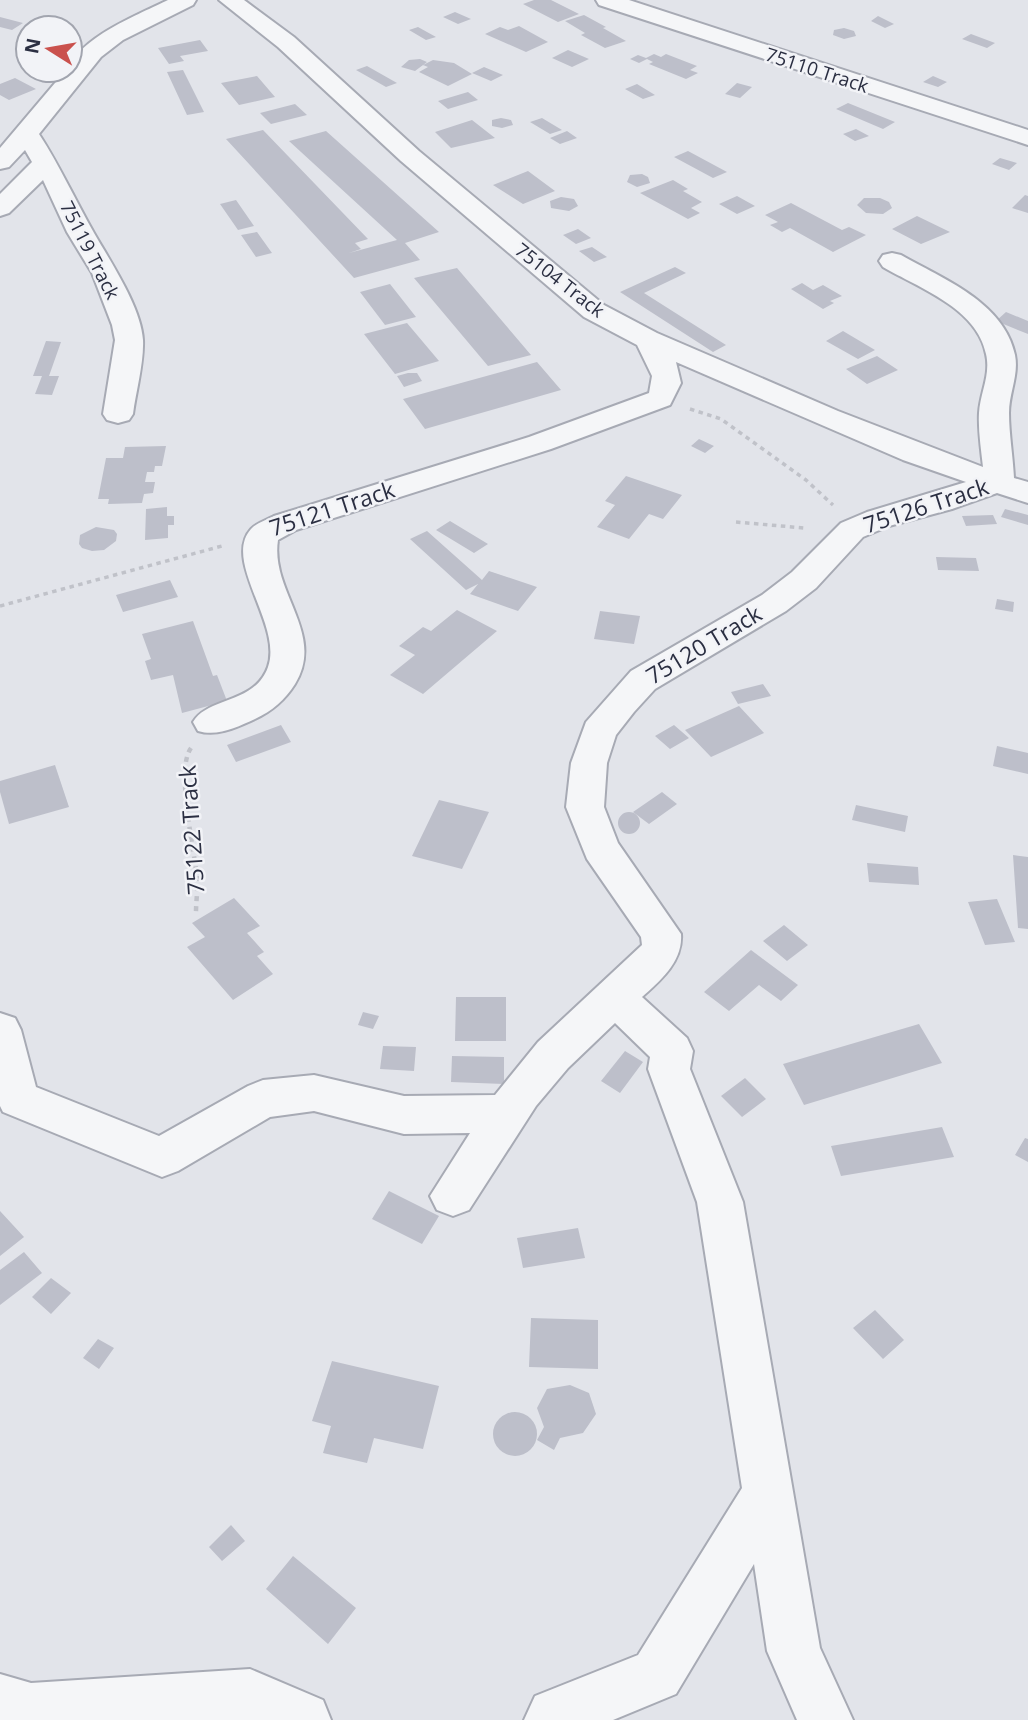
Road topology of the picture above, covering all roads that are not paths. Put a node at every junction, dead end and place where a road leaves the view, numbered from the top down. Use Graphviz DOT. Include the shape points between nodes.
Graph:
graph roads {
  1 [pos="185,0"];
  2 [pos="230,0"];
  3 [pos="607,0"];
  4 [pos="27,134"];
  5 [pos="1028,138"];
  6 [pos="0,162"];
  7 [pos="45,164"];
  8 [pos="0,208"];
  9 [pos="892,261"];
  10 [pos="647,339"];
  11 [pos="118,414"];
  12 [pos="999,481"];
  13 [pos="1028,494"];
  14 [pos="849,527"];
  15 [pos="211,722"];
  16 [pos="616,998"];
  17 [pos="0,1030"];
  18 [pos="508,1114"];
  19 [pos="453,1196"];
  20 [pos="768,1492"];
  21 [pos="0,1702"];
  22 [pos="303,1720"];
  23 [pos="551,1720"];
  24 [pos="825,1720"];
  1 -- 4 [label="street" via="115,35 93,52"];
  2 -- 10 [label="street, 75104 Track" via="286,42 410,156 594,311"];
  3 -- 5 [label="street, 75110 Track"];
  4 -- 6 [label="street"];
  4 -- 7 [label="street, 75119 Track"];
  7 -- 8 [label="street"];
  7 -- 11 [label="street, 75119 Track" via="105,273 126,325 130,340"];
  9 -- 12 [label="street" via="970,306 992,331 1001,355 995,411"];
  10 -- 12 [label="street, 75104 Track" via="914,453"];
  10 -- 15 [label="street, 75121 Track" via="664,365 667,390 660,399 540,443 285,523 263,535 260,564 289,637 290,654 272,693 250,708"];
  12 -- 13 [label="street, 75104 Track"];
  12 -- 14 [label="street, 75126 Track"];
  14 -- 16 [label="street, 75120 Track" via="804,580 774,603 643,680 599,731 589,763 585,807 601,849 656,925 662,947"];
  16 -- 18 [label="street, 75120 Track" via="554,1055"];
  16 -- 20 [label="street" via="672,1051 669,1069 720,1202"];
  17 -- 18 [label="street" via="18,1099 162,1157 263,1099 314,1093 404,1115"];
  18 -- 19 [label="street, 75120 Track"];
  20 -- 23 [label="street" via="657,1675"];
  20 -- 24 [label="street" via="794,1651"];
  21 -- 22 [label="street" via="31,1711 250,1696"];
}
